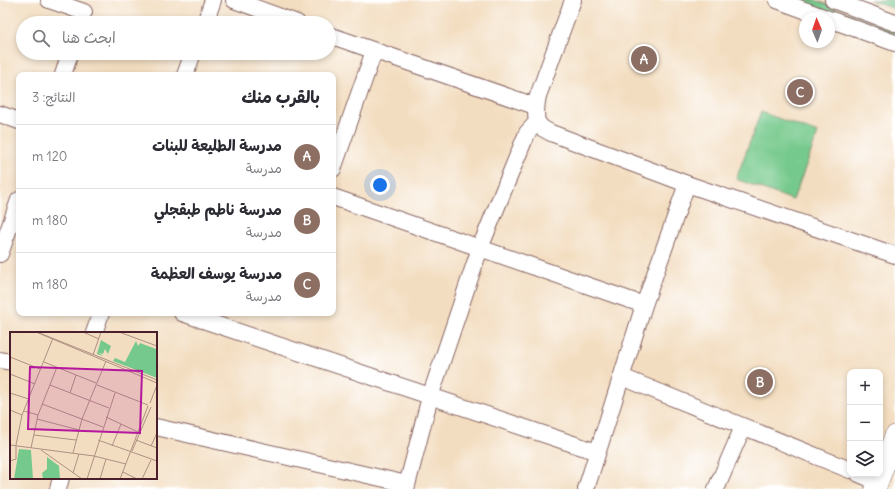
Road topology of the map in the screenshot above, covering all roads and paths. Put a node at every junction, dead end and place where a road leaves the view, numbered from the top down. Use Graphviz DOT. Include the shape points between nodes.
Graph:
graph roads {
  1 [pos="49,0"];
  2 [pos="214,0"];
  3 [pos="234,0"];
  4 [pos="573,0"];
  5 [pos="777,0"];
  6 [pos="833,0"];
  7 [pos="84,12"];
  8 [pos="811,12"];
  9 [pos="208,16"];
  10 [pos="278,16"];
  11 [pos="835,21"];
  12 [pos="895,23"];
  13 [pos="336,37"];
  14 [pos="895,43"];
  15 [pos="374,51"];
  16 [pos="68,60"];
  17 [pos="190,60"];
  18 [pos="64,72"];
  19 [pos="186,72"];
  20 [pos="536,106"];
  21 [pos="0,114"];
  22 [pos="16,120"];
  23 [pos="538,122"];
  24 [pos="336,160"];
  25 [pos="687,184"];
  26 [pos="336,198"];
  27 [pos="16,209"];
  28 [pos="480,248"];
  29 [pos="0,254"];
  30 [pos="895,255"];
  31 [pos="644,305"];
  32 [pos="100,316"];
  33 [pos="191,316"];
  34 [pos="94,332"];
  35 [pos="0,360"];
  36 [pos="10,362"];
  37 [pos="622,377"];
  38 [pos="430,397"];
  39 [pos="157,427"];
  40 [pos="743,427"];
  41 [pos="895,436"];
  42 [pos="596,452"];
  43 [pos="847,469"];
  44 [pos="60,479"];
  45 [pos="871,482"];
  46 [pos="406,486"];
  47 [pos="58,489"];
  48 [pos="586,489"];
  49 [pos="716,489"];
  1 -- 7 [label="street"];
  2 -- 9 [label="street"];
  3 -- 10 [label="street"];
  4 -- 20 [label="street"];
  5 -- 8 [label="street"];
  6 -- 12 [label="street"];
  11 -- 14 [label="street"];
  13 -- 15 [label="street"];
  15 -- 20 [label="street"];
  15 -- 24 [label="street"];
  16 -- 18 [label="street"];
  17 -- 19 [label="street"];
  20 -- 23 [label="street"];
  21 -- 22 [label="street"];
  23 -- 25 [label="street" via="551,133"];
  23 -- 28 [label="street" via="527,133"];
  25 -- 30 [label="street"];
  25 -- 31 [label="street"];
  26 -- 28 [label="street"];
  27 -- 29 [label="street"];
  28 -- 31 [label="street"];
  28 -- 38 [label="street"];
  31 -- 37 [label="street"];
  32 -- 34 [label="street"];
  33 -- 38 [label="street"];
  35 -- 36 [label="street"];
  37 -- 40 [label="street"];
  37 -- 42 [label="street"];
  38 -- 42 [label="street"];
  38 -- 46 [label="street"];
  39 -- 46 [label="street"];
  40 -- 43 [label="street"];
  40 -- 49 [label="street"];
  41 -- 45 [label="main road"];
  42 -- 48 [label="street"];
  44 -- 47 [label="street"];
}
